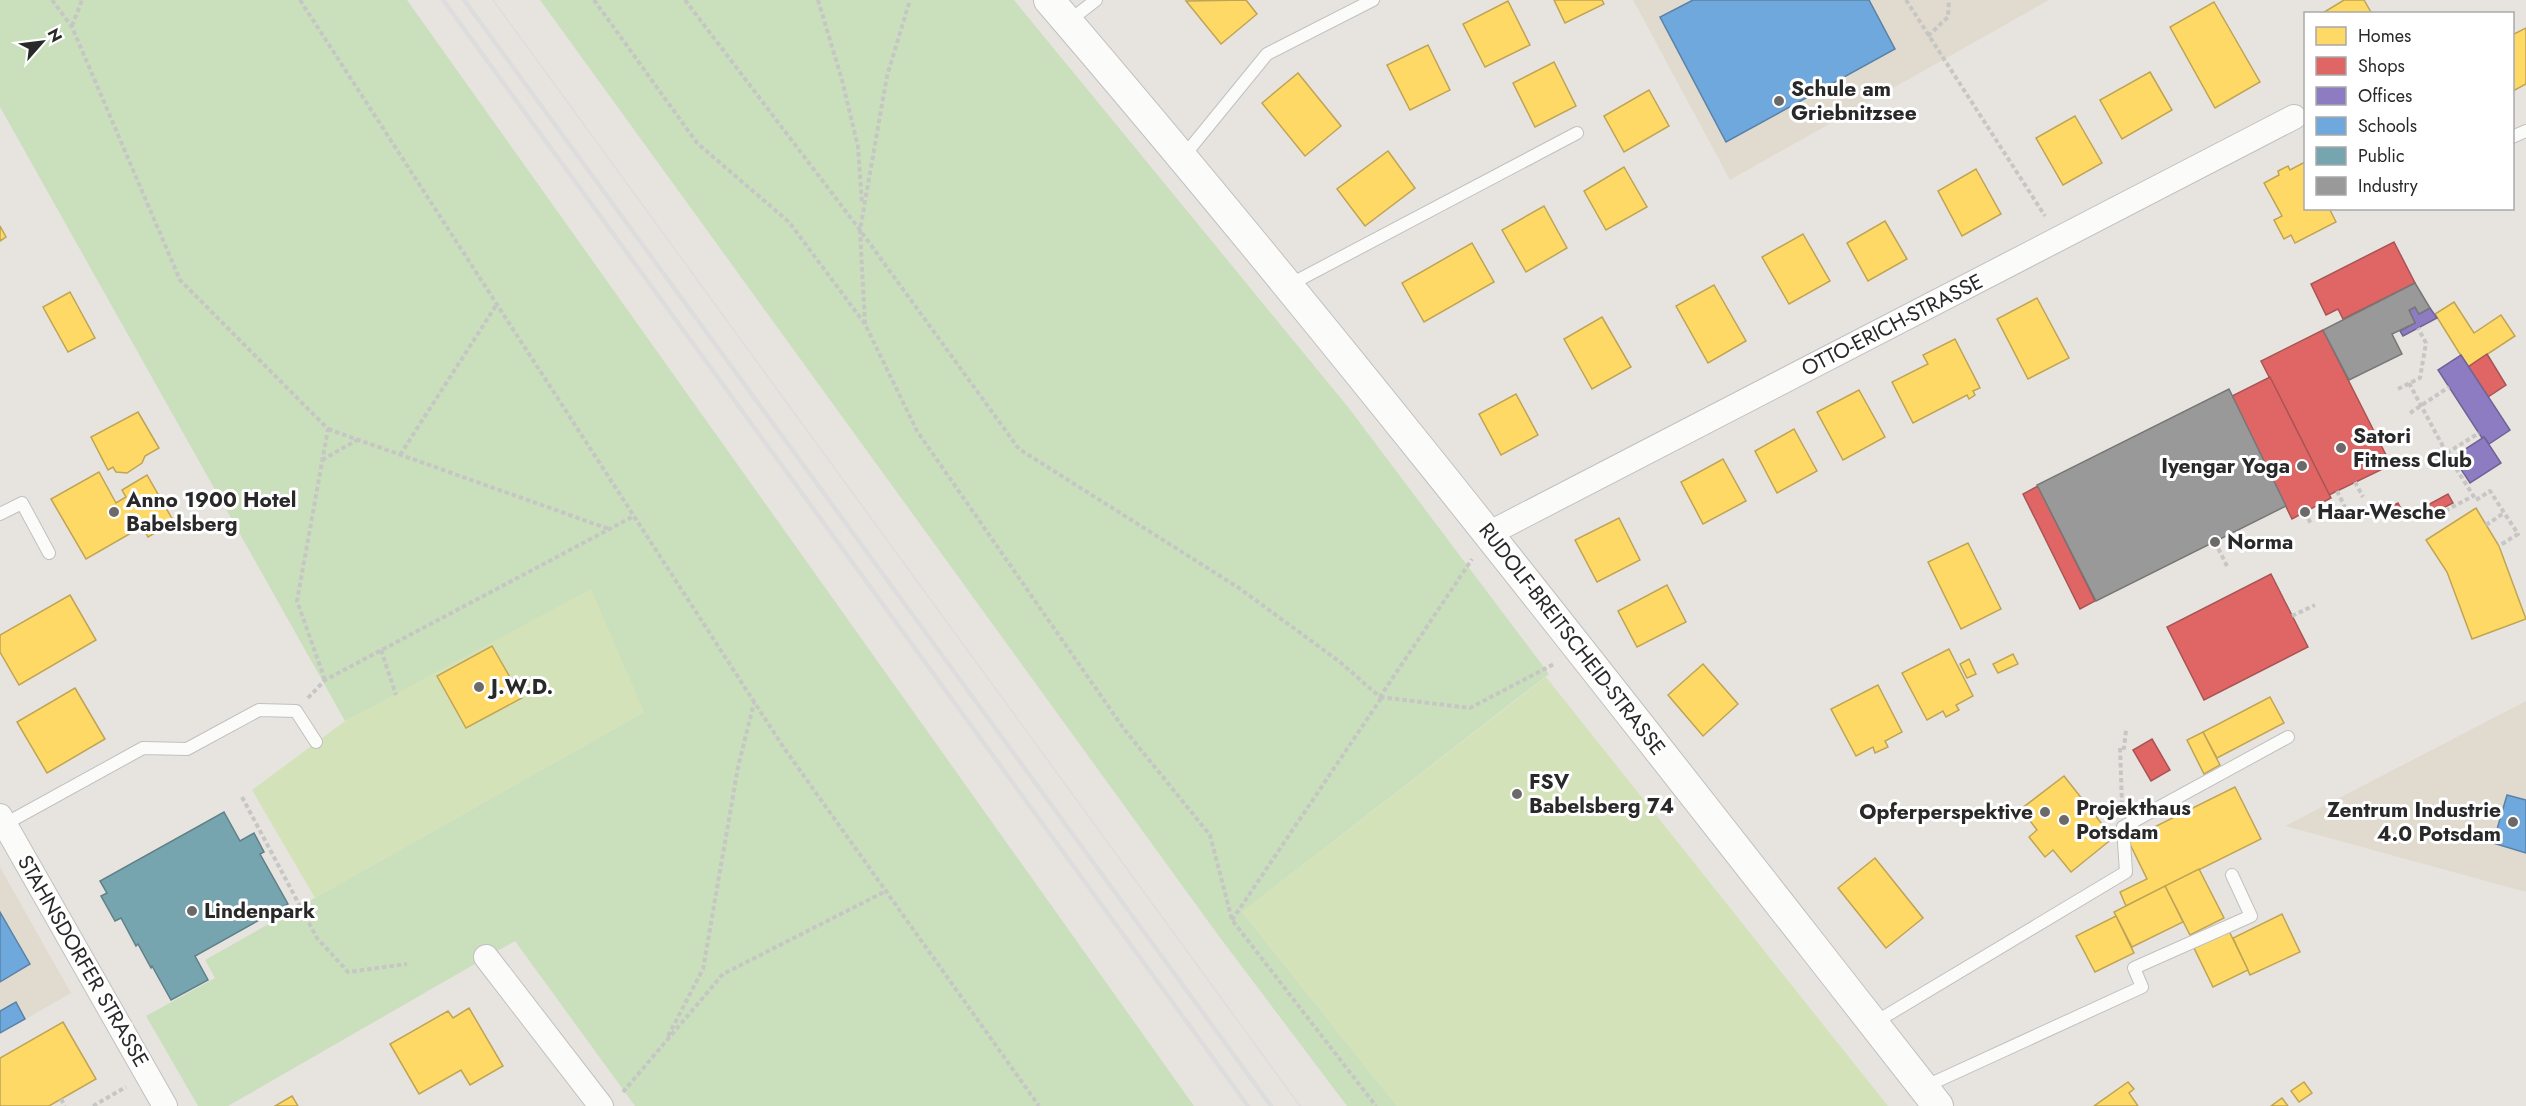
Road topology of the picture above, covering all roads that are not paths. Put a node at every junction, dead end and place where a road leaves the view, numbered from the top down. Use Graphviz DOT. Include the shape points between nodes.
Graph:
graph roads {
  1 [pos="1096,0"];
  2 [pos="1373,0"];
  3 [pos="1058,11"];
  4 [pos="2294,117"];
  5 [pos="1577,133"];
  6 [pos="1182,158"];
  7 [pos="1289,285"];
  8 [pos="0,514"];
  9 [pos="1490,533"];
  10 [pos="49,553"];
  11 [pos="2288,737"];
  12 [pos="316,742"];
  13 [pos="2,820"];
  14 [pos="2232,875"];
  15 [pos="486,957"];
  16 [pos="1873,1024"];
  17 [pos="1930,1097"];
  18 [pos="610,1101"];
  19 [pos="165,1106"];
  1 -- 3 [label="lane, RUDOLF-BREITSCHEID-STRASSE"];
  2 -- 6 [label="lane" via="1267,54"];
  3 -- 6 [label="street, RUDOLF-BREITSCHEID-STRASSE"];
  4 -- 9 [label="street, OTTO-ERICH-STRASSE"];
  5 -- 7 [label="lane"];
  6 -- 7 [label="street, RUDOLF-BREITSCHEID-STRASSE"];
  7 -- 9 [label="street, RUDOLF-BREITSCHEID-STRASSE"];
  8 -- 10 [label="lane" via="22,503"];
  9 -- 16 [label="street, RUDOLF-BREITSCHEID-STRASSE"];
  11 -- 16 [label="lane" via="2123,827 2126,872"];
  12 -- 13 [label="lane" via="296,711 259,710 187,749 143,748"];
  13 -- 19 [label="street, STAHNSDORFER STRASSE"];
  14 -- 17 [label="lane, RUDOLF-BREITSCHEID-STRASSE" via="2251,916 2134,968 2142,987 1953,1072"];
  15 -- 18 [label="street"];
  16 -- 17 [label="street, RUDOLF-BREITSCHEID-STRASSE"];
}
